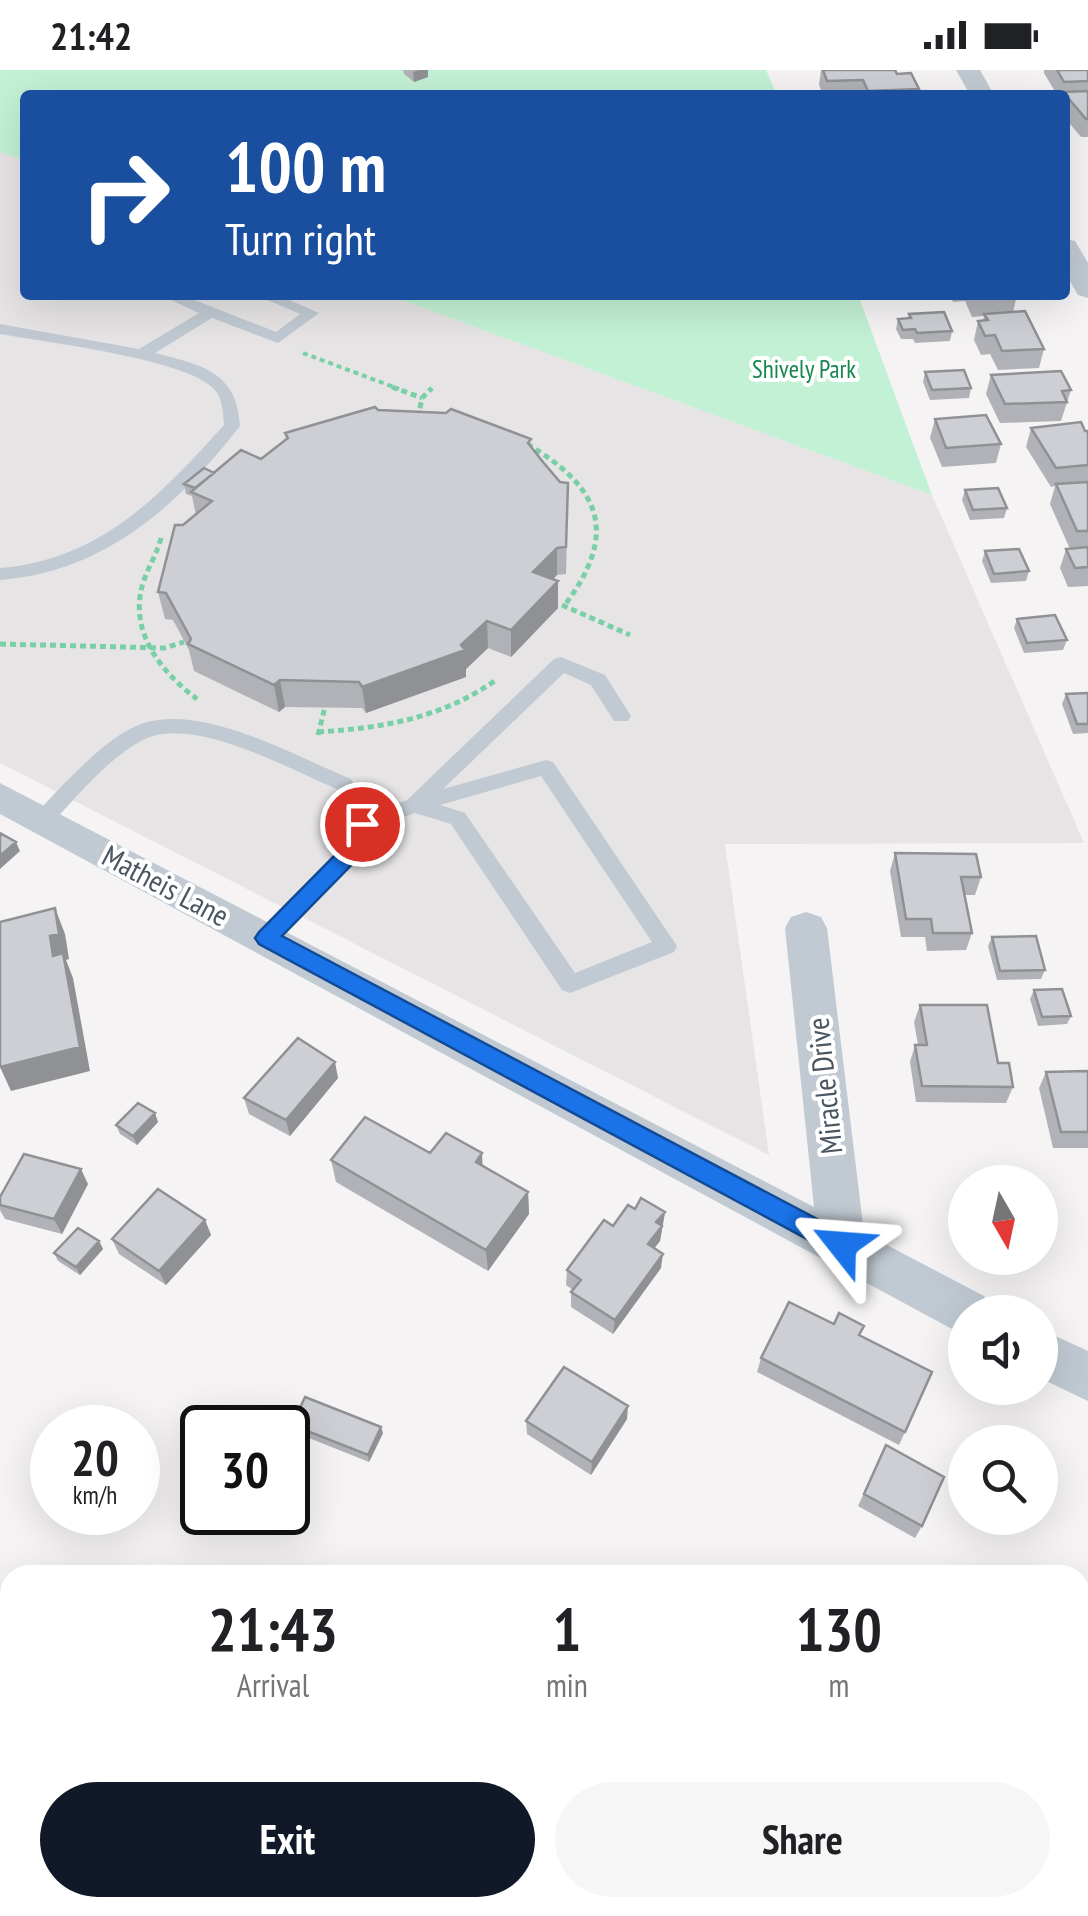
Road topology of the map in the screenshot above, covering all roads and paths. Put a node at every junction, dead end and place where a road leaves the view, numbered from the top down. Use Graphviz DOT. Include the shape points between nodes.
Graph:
graph roads {
  1 [pos="1070,256"];
  2 [pos="1088,289"];
  3 [pos="181,300"];
  4 [pos="277,300"];
  5 [pos="211,312"];
  6 [pos="0,329"];
  7 [pos="302,354"];
  8 [pos="138,356"];
  9 [pos="432,388"];
  10 [pos="422,398"];
  11 [pos="406,419"];
  12 [pos="418,419"];
  13 [pos="430,420"];
  14 [pos="520,441"];
  15 [pos="574,480"];
  16 [pos="559,484"];
  17 [pos="162,536"];
  18 [pos="0,574"];
  19 [pos="551,600"];
  20 [pos="564,606"];
  21 [pos="630,635"];
  22 [pos="184,642"];
  23 [pos="0,644"];
  24 [pos="148,646"];
  25 [pos="503,673"];
  26 [pos="325,708"];
  27 [pos="622,716"];
  28 [pos="318,732"];
  29 [pos="314,751"];
  30 [pos="0,797"];
  31 [pos="414,805"];
  32 [pos="44,820"];
  33 [pos="362,824"];
  34 [pos="806,928"];
  35 [pos="266,938"];
  36 [pos="842,1245"];
  37 [pos="948,1301"];
  38 [pos="1058,1362"];
  39 [pos="1088,1378"];
  1 -- 2 [label="street"];
  3 -- 5 [label="lane"];
  4 -- 5 [label="lane" via="312,313 278,338"];
  5 -- 8 [label="lane"];
  6 -- 8 [label="lane"];
  7 -- 10 [label="path"];
  8 -- 18 [label="lane" via="216,381 231,402 232,426 107,546 32,575"];
  9 -- 10 [label="path"];
  10 -- 12 [label="path"];
  11 -- 12 [label="path"];
  12 -- 13 [label="path"];
  14 -- 15 [label="path"];
  15 -- 16 [label="path"];
  15 -- 20 [label="path" via="594,508 597,558"];
  17 -- 24 [label="path" via="141,589"];
  19 -- 20 [label="path"];
  20 -- 21 [label="path"];
  22 -- 24 [label="path"];
  23 -- 24 [label="path"];
  25 -- 28 [label="path" via="415,721"];
  26 -- 28 [label="path"];
  27 -- 31 [label="lane" via="598,680 561,664"];
  28 -- 29 [label="path"];
  30 -- 32 [label="street, Matheis Lane"];
  31 -- 31 [label="lane" via="458,818 570,984 666,946 546,767"];
  31 -- 33 [label="lane"];
  32 -- 33 [label="lane" via="107,756 146,729 176,722 344,784"];
  32 -- 35 [label="street, Matheis Lane"];
  33 -- 35 [label="lane" via="359,844"];
  34 -- 36 [label="street, Miracle Drive"];
  35 -- 36 [label="street, Matheis Lane"];
  36 -- 37 [label="street, Matheis Lane"];
  38 -- 39 [label="street"];
}
